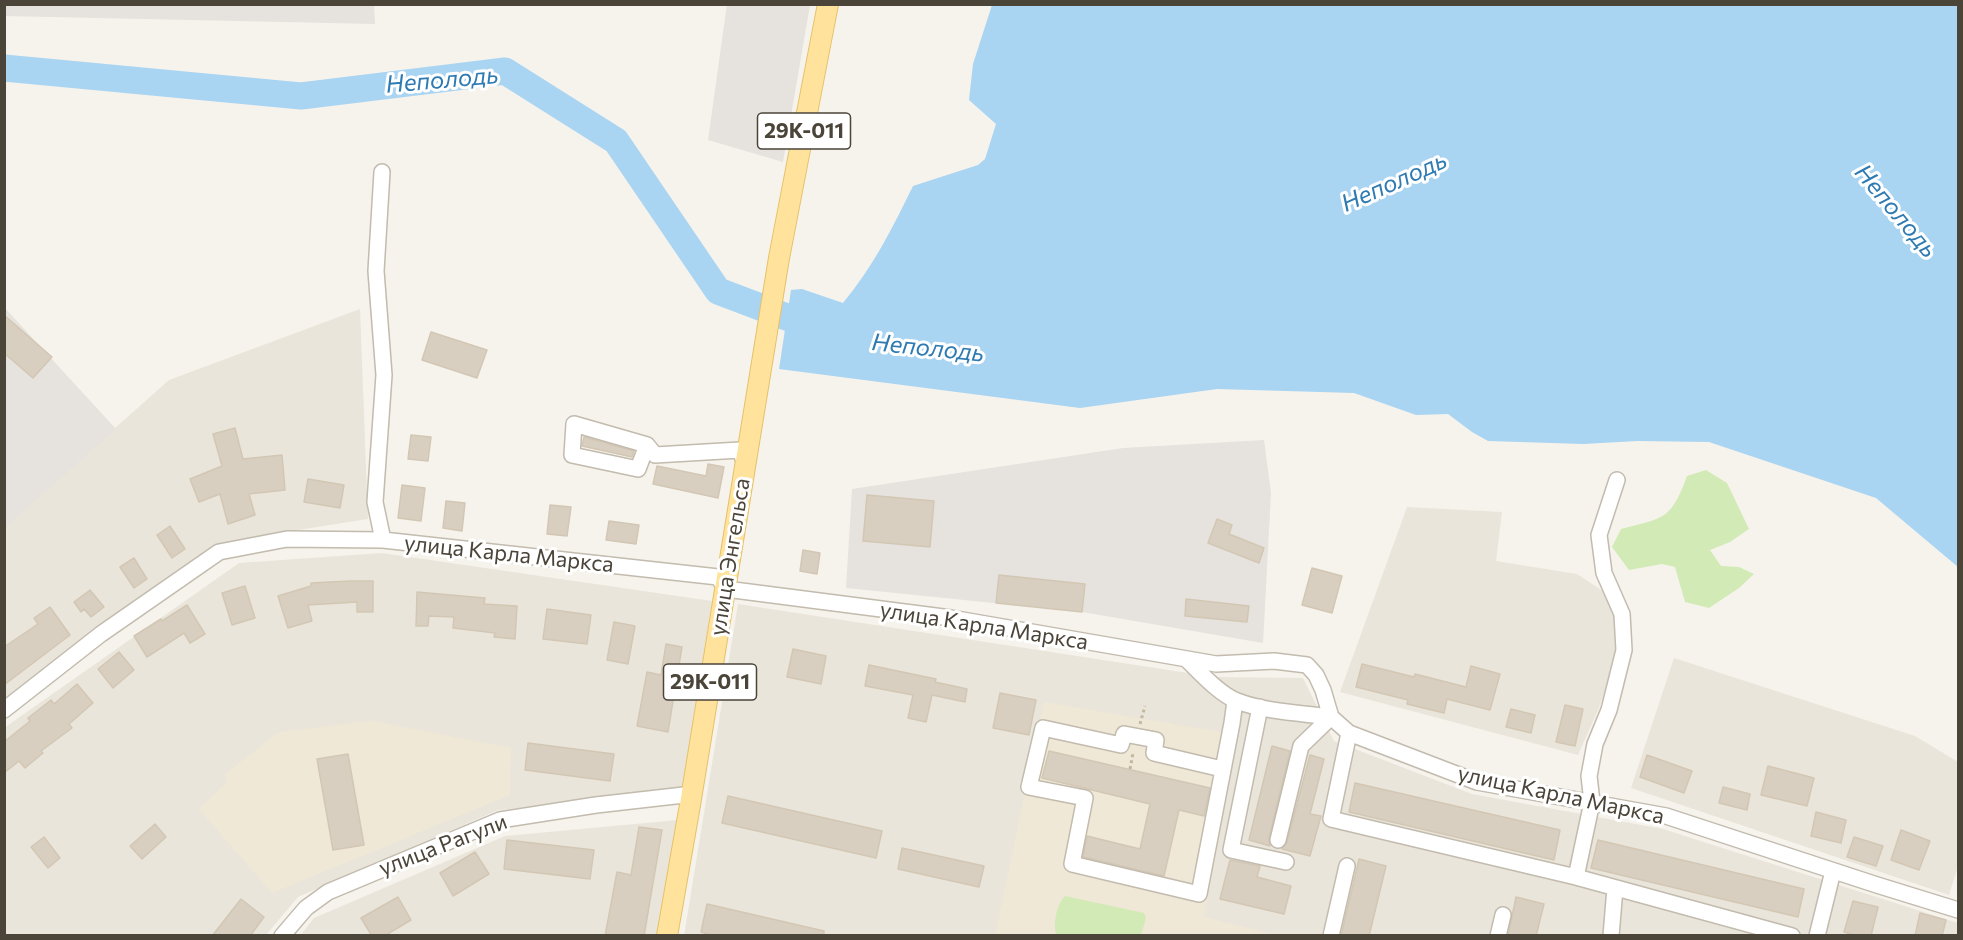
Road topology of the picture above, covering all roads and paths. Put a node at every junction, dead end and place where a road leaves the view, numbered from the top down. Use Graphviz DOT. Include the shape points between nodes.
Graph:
graph roads {
  1 [pos="828,4"];
  2 [pos="382,172"];
  3 [pos="647,445"];
  4 [pos="745,464"];
  5 [pos="1617,480"];
  6 [pos="383,540"];
  7 [pos="726,589"];
  8 [pos="1186,659"];
  9 [pos="1235,701"];
  10 [pos="1260,707"];
  11 [pos="4,710"];
  12 [pos="1331,717"];
  13 [pos="1349,733"];
  14 [pos="1222,769"];
  15 [pos="1592,802"];
  16 [pos="690,805"];
  17 [pos="1278,840"];
  18 [pos="1286,862"];
  19 [pos="1347,866"];
  20 [pos="1833,871"];
  21 [pos="1576,877"];
  22 [pos="1615,888"];
  23 [pos="1959,910"];
  24 [pos="1503,915"];
  25 [pos="282,936"];
  26 [pos="667,936"];
  27 [pos="1331,936"];
  28 [pos="1498,936"];
  29 [pos="1611,936"];
  30 [pos="1792,936"];
  31 [pos="1817,936"];
  1 -- 4 [label="main road, улица Энгельса / 29К-011" via="779,258"];
  2 -- 6 [label="street" via="376,272 384,375 375,502"];
  3 -- 3 [label="street" via="574,424 572,455 638,469"];
  3 -- 4 [label="street" via="655,456 740,450"];
  4 -- 7 [label="main road, улица Энгельса / 29К-011"];
  5 -- 15 [label="street" via="1599,535 1604,573 1622,614 1624,650 1609,710 1595,744 1589,776"];
  6 -- 7 [label="street, улица Карла Маркса" via="718,576"];
  6 -- 11 [label="street, улица Карла Маркса" via="287,539 219,552 100,634"];
  7 -- 8 [label="street, улица Карла Маркса" via="951,618"];
  7 -- 16 [label="main road, улица Энгельса / 29К-011"];
  8 -- 9 [label="street"];
  8 -- 12 [label="street, улица Карла Маркса" via="1216,664 1274,661 1307,666 1316,675"];
  9 -- 10 [label="street"];
  9 -- 14 [label="street"];
  10 -- 12 [label="street"];
  10 -- 18 [label="street" via="1231,850"];
  12 -- 13 [label="street, улица Карла Маркса"];
  12 -- 17 [label="street" via="1301,746"];
  13 -- 15 [label="street, улица Карла Маркса" via="1477,782"];
  13 -- 21 [label="street" via="1331,819"];
  14 -- 14 [label="street" via="1200,894 1072,864 1085,798 1029,787 1042,728 1121,745 1124,734 1156,740 1154,753"];
  15 -- 20 [label="street, улица Карла Маркса" via="1666,816"];
  15 -- 21 [label="street"];
  16 -- 25 [label="street, улица Рагули" via="684,795 500,820 328,892 306,908"];
  16 -- 26 [label="main road, улица Энгельса / 29К-011"];
  19 -- 27 [label="street"];
  20 -- 23 [label="street, улица Карла Маркса"];
  20 -- 31 [label="street"];
  21 -- 22 [label="street"];
  22 -- 29 [label="street"];
  22 -- 30 [label="street"];
  24 -- 28 [label="street"];
}
